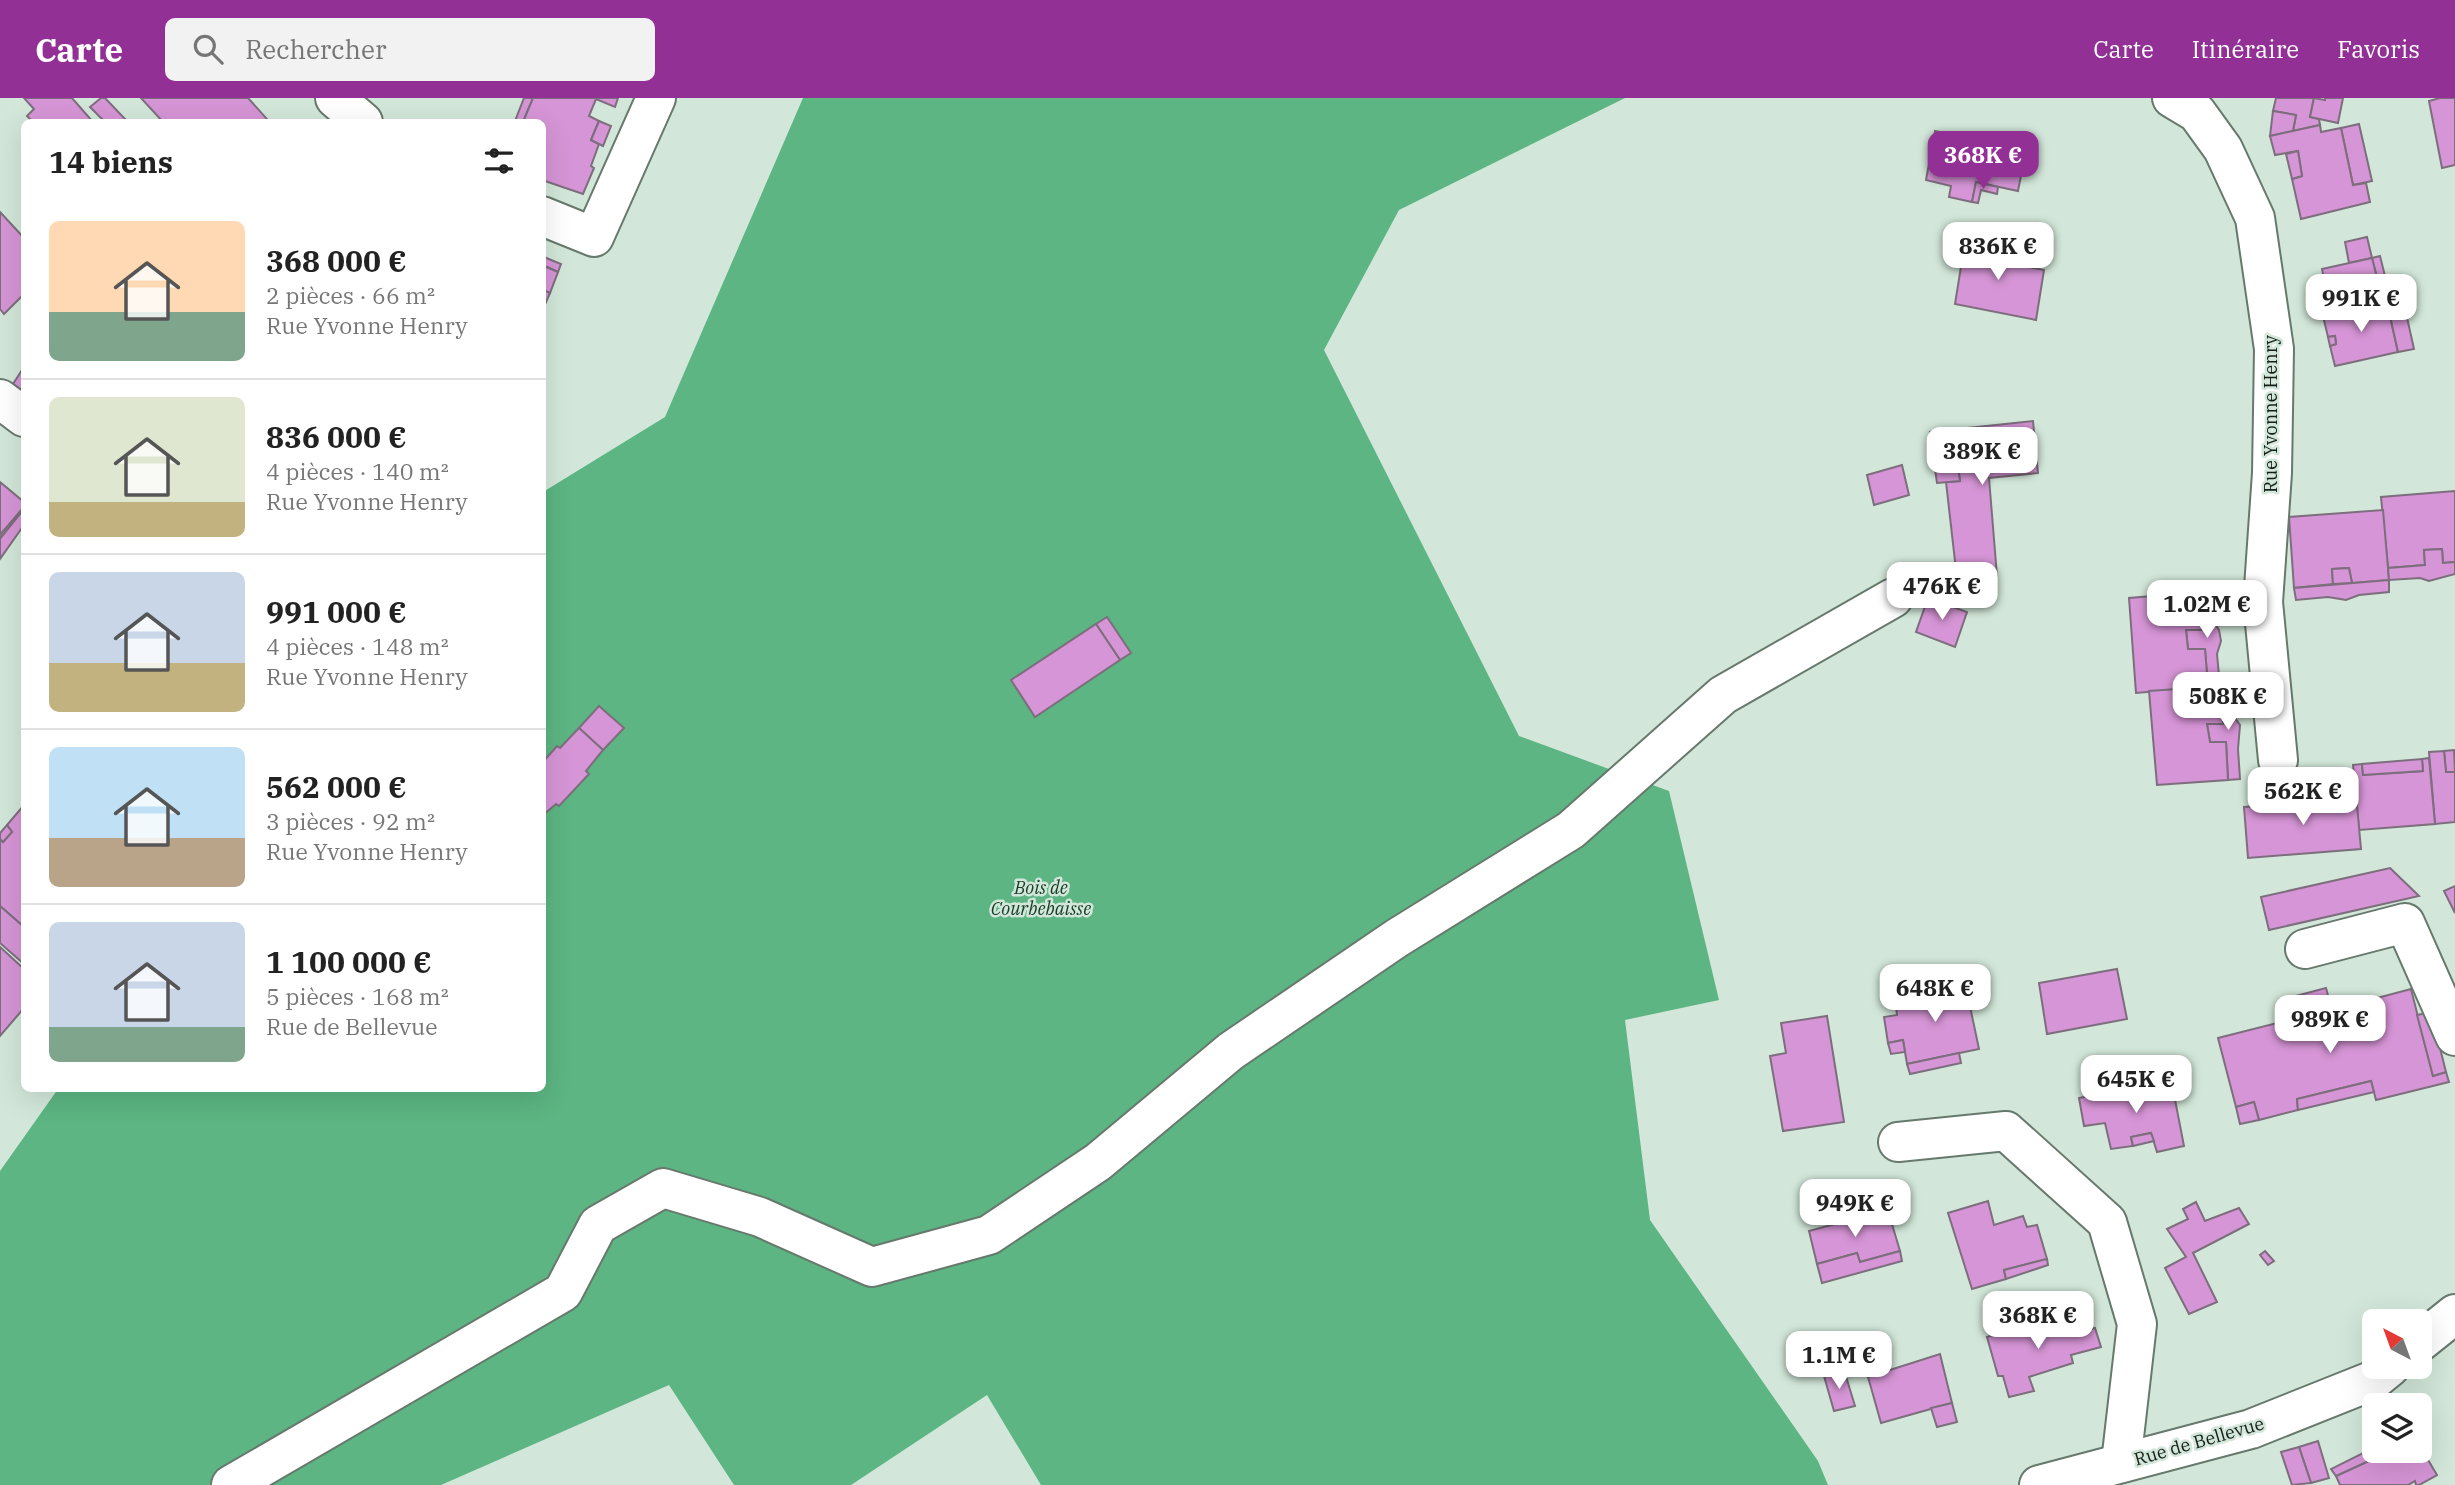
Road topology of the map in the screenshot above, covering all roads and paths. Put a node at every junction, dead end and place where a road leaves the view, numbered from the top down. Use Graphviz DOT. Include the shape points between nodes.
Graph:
graph roads {
  1 [pos="335,98"];
  2 [pos="656,98"];
  3 [pos="2172,98"];
  4 [pos="360,119"];
  5 [pos="546,218"];
  6 [pos="0,399"];
  7 [pos="21,414"];
  8 [pos="1893,598"];
  9 [pos="2278,760"];
  10 [pos="2305,949"];
  11 [pos="2455,1036"];
  12 [pos="1898,1142"];
  13 [pos="2455,1314"];
  14 [pos="2432,1332"];
  15 [pos="2375,1379"];
  16 [pos="2121,1463"];
  17 [pos="230,1485"];
  18 [pos="2039,1485"];
  1 -- 4 [label="street"];
  2 -- 5 [label="street" via="594,236"];
  3 -- 9 [label="street, Rue Yvonne Henry" via="2197,113 2222,149 2255,218 2274,349 2263,602"];
  6 -- 7 [label="street"];
  8 -- 17 [label="street" via="1723,695 1572,830 1397,938 1231,1051 1098,1162 989,1235 872,1267 760,1217 663,1188 598,1225 563,1292"];
  10 -- 11 [label="street" via="2405,923"];
  12 -- 16 [label="street, Rue de Bellevue" via="2006,1131 2107,1222 2137,1324"];
  13 -- 14 [label="street"];
  15 -- 16 [label="street, Rue de Bellevue" via="2251,1429"];
  16 -- 18 [label="street, Rue de Bellevue"];
}
